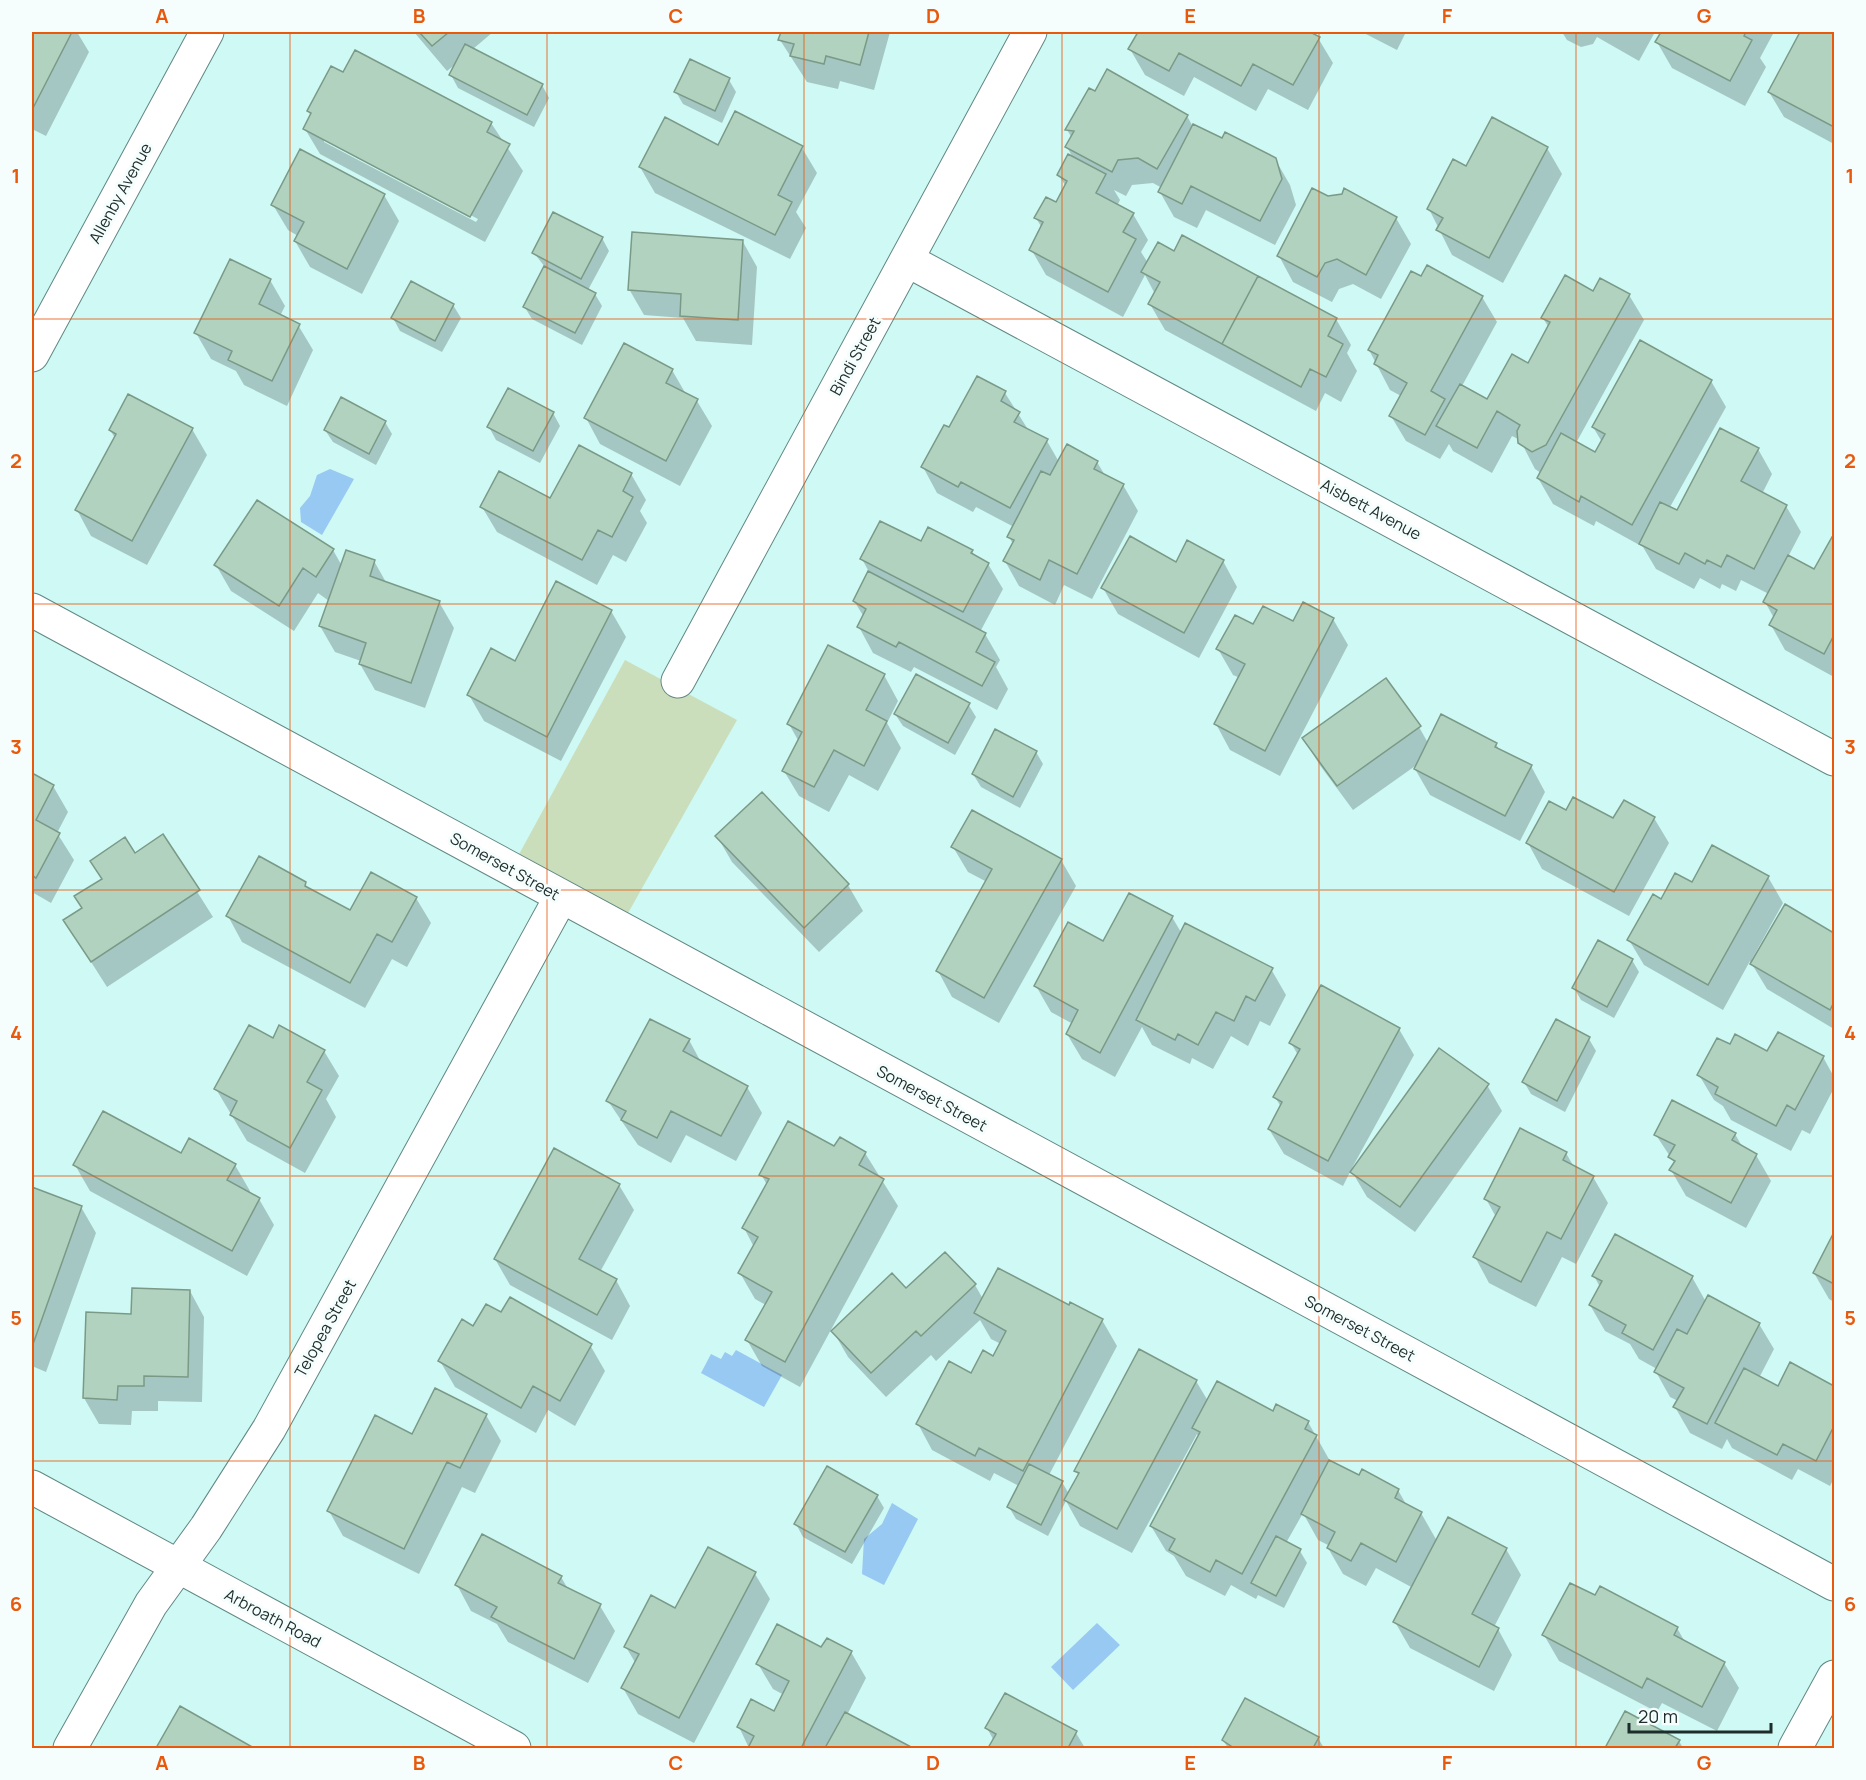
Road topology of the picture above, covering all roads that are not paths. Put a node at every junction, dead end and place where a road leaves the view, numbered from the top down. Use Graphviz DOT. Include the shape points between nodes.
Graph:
graph roads {
  1 [pos="207,32"];
  2 [pos="1030,32"];
  3 [pos="907,260"];
  4 [pos="32,355"];
  5 [pos="32,609"];
  6 [pos="678,681"];
  7 [pos="1834,759"];
  8 [pos="561,897"];
  9 [pos="32,1487"];
  10 [pos="177,1566"];
  11 [pos="1834,1584"];
  12 [pos="1834,1677"];
  13 [pos="70,1749"];
  14 [pos="514,1749"];
  15 [pos="1795,1749"];
  1 -- 4 [label="street, Allenby Avenue"];
  2 -- 3 [label="street, Bindi Street"];
  3 -- 6 [label="street, Bindi Street"];
  3 -- 7 [label="street, Aisbett Avenue"];
  5 -- 8 [label="street, Somerset Street"];
  8 -- 10 [label="street, Telopea Street" via="269,1429"];
  8 -- 11 [label="street, Somerset Street"];
  9 -- 10 [label="street, Arbroath Road"];
  10 -- 13 [label="street, Telopea Street" via="150,1604"];
  10 -- 14 [label="street, Arbroath Road"];
  12 -- 15 [label="street"];
}
